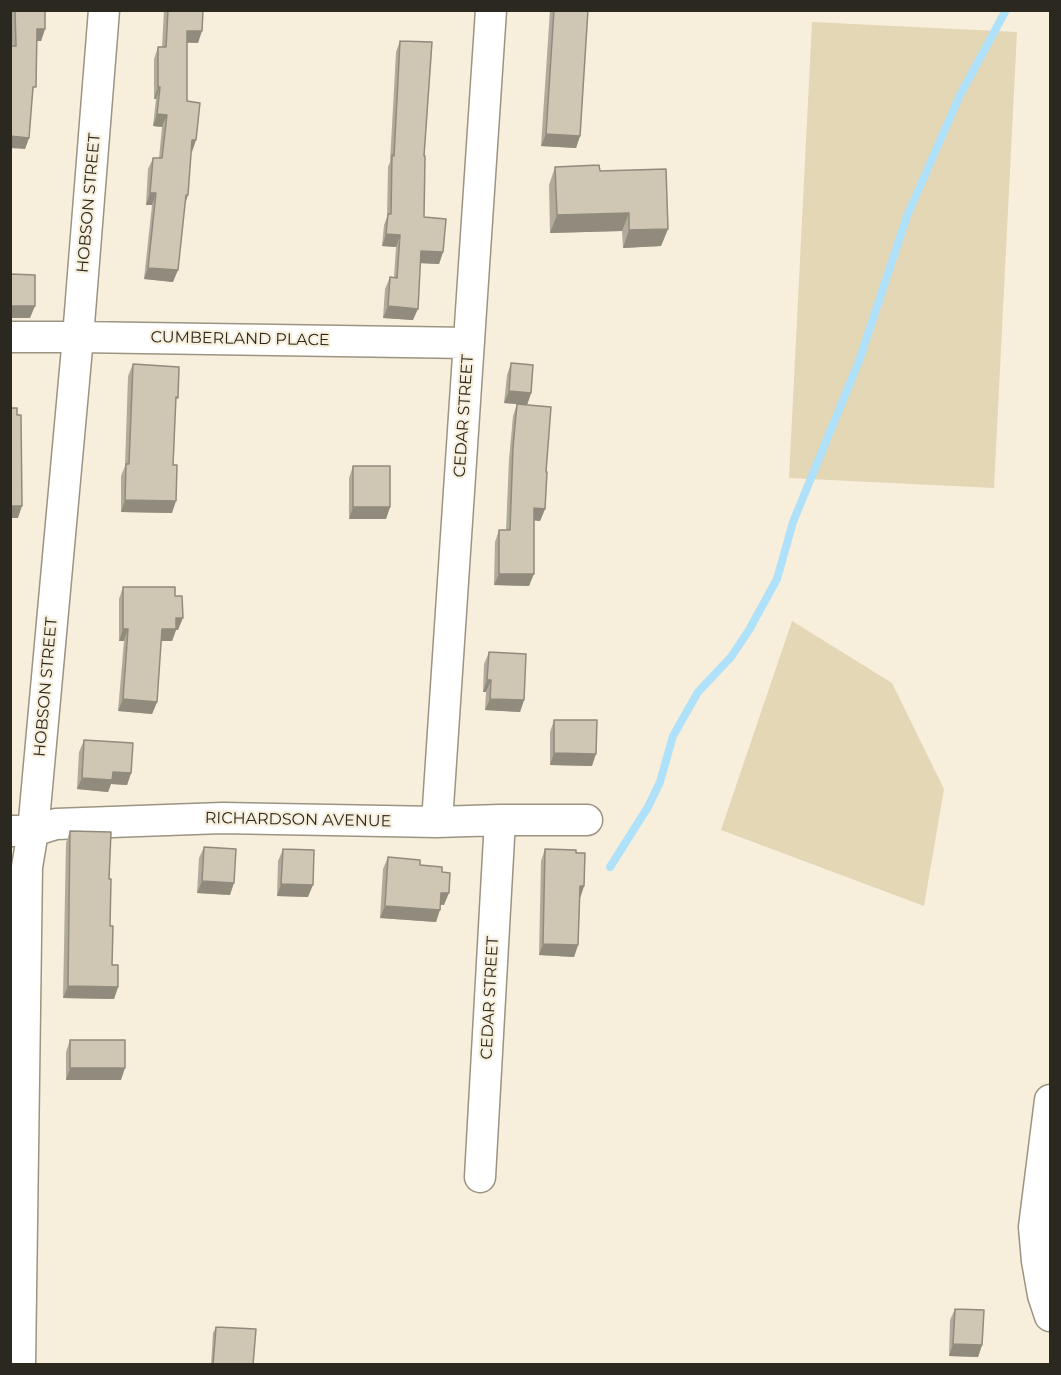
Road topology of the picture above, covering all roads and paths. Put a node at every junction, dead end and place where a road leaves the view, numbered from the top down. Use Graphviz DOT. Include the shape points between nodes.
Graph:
graph roads {
  1 [pos="104,10"];
  2 [pos="490,10"];
  3 [pos="10,337"];
  4 [pos="78,337"];
  5 [pos="469,343"];
  6 [pos="500,820"];
  7 [pos="586,820"];
  8 [pos="437,822"];
  9 [pos="22,831"];
  10 [pos="1050,1100"];
  11 [pos="480,1177"];
  12 [pos="1050,1316"];
  13 [pos="20,1365"];
  1 -- 4 [label="street, HOBSON STREET"];
  2 -- 5 [label="street, CEDAR STREET"];
  3 -- 4 [label="street, CUMBERLAND PLACE"];
  4 -- 5 [label="street, CUMBERLAND PLACE"];
  4 -- 9 [label="street, HOBSON STREET"];
  5 -- 8 [label="street, CEDAR STREET"];
  6 -- 7 [label="street, RICHARDSON AVENUE"];
  6 -- 8 [label="street, RICHARDSON AVENUE"];
  6 -- 11 [label="street, CEDAR STREET"];
  8 -- 9 [label="street, RICHARDSON AVENUE" via="222,818 56,824"];
  9 -- 13 [label="street, HOBSON STREET" via="27,867"];
  10 -- 12 [label="street" via="1034,1227 1036,1261"];
}
